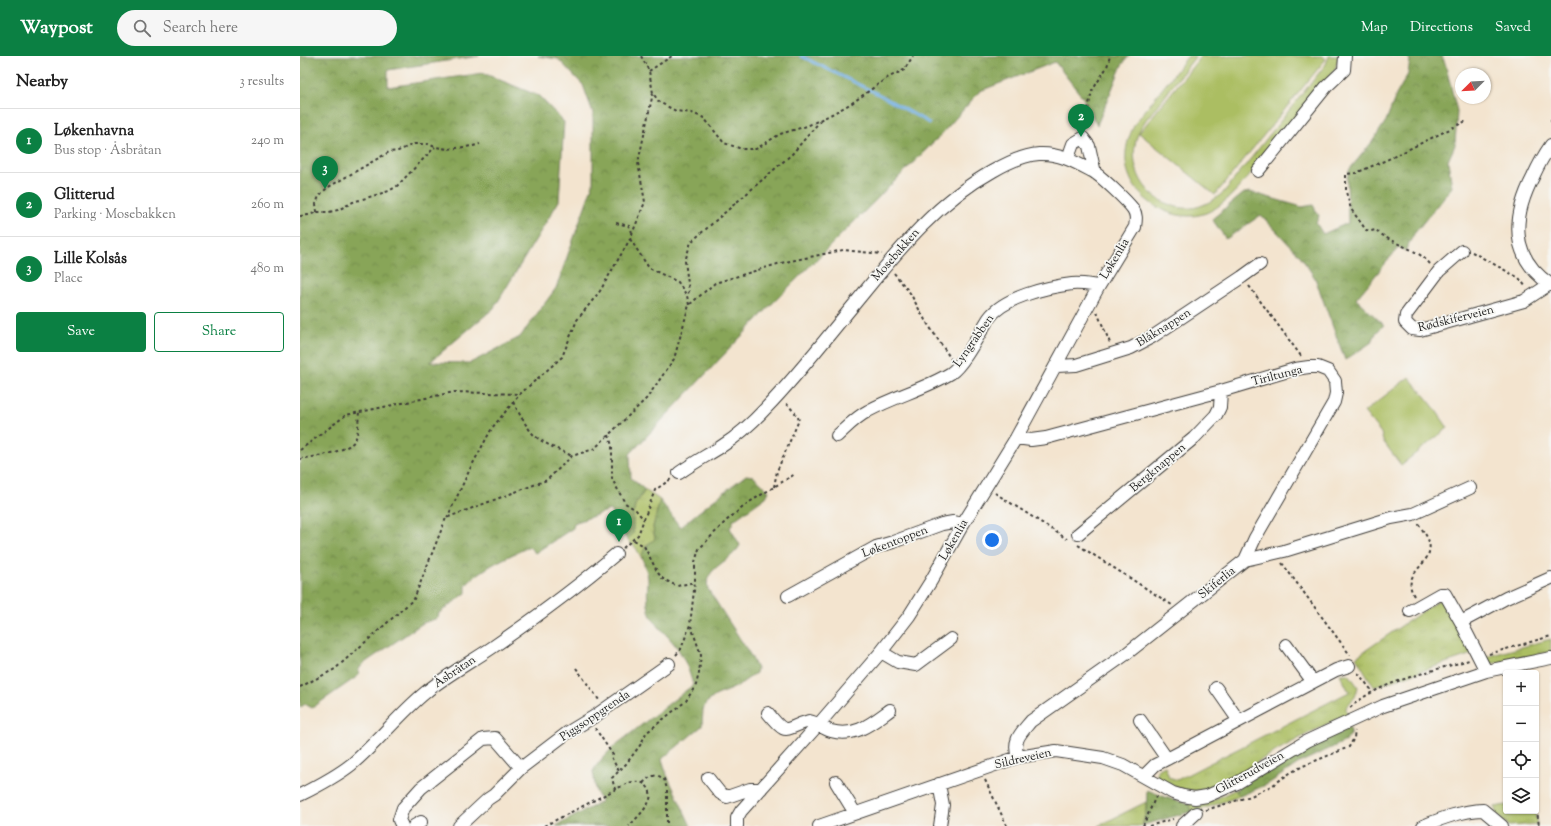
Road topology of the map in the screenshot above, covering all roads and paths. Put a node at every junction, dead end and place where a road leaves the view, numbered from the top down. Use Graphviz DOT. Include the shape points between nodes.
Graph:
graph roads {
  1 [pos="641,56"];
  2 [pos="672,56"];
  3 [pos="913,56"];
  4 [pos="1110,56"];
  5 [pos="1345,56"];
  6 [pos="649,71"];
  7 [pos="654,93"];
  8 [pos="823,119"];
  9 [pos="1551,120"];
  10 [pos="1466,121"];
  11 [pos="1551,125"];
  12 [pos="1083,138"];
  13 [pos="480,144"];
  14 [pos="1551,145"];
  15 [pos="435,147"];
  16 [pos="1068,158"];
  17 [pos="1258,171"];
  18 [pos="1096,173"];
  19 [pos="317,212"];
  20 [pos="300,216"];
  21 [pos="616,223"];
  22 [pos="1135,226"];
  23 [pos="632,232"];
  24 [pos="630,239"];
  25 [pos="1462,251"];
  26 [pos="891,260"];
  27 [pos="1260,264"];
  28 [pos="1439,271"];
  29 [pos="1242,277"];
  30 [pos="1550,284"];
  31 [pos="1099,286"];
  32 [pos="687,296"];
  33 [pos="1533,296"];
  34 [pos="1091,302"];
  35 [pos="689,305"];
  36 [pos="1119,352"];
  37 [pos="958,366"];
  38 [pos="1057,366"];
  39 [pos="1309,367"];
  40 [pos="1221,391"];
  41 [pos="520,394"];
  42 [pos="778,395"];
  43 [pos="513,402"];
  44 [pos="359,412"];
  45 [pos="609,435"];
  46 [pos="837,436"];
  47 [pos="1016,438"];
  48 [pos="300,450"];
  49 [pos="572,456"];
  50 [pos="300,459"];
  51 [pos="680,473"];
  52 [pos="795,474"];
  53 [pos="774,487"];
  54 [pos="986,488"];
  55 [pos="1470,488"];
  56 [pos="1413,514"];
  57 [pos="446,518"];
  58 [pos="644,520"];
  59 [pos="963,524"];
  60 [pos="1078,534"];
  61 [pos="634,540"];
  62 [pos="616,554"];
  63 [pos="1275,554"];
  64 [pos="1245,560"];
  65 [pos="1551,578"];
  66 [pos="695,582"];
  67 [pos="788,596"];
  68 [pos="1427,602"];
  69 [pos="1181,611"];
  70 [pos="1410,611"];
  71 [pos="1461,622"];
  72 [pos="690,625"];
  73 [pos="1551,636"];
  74 [pos="951,639"];
  75 [pos="1286,644"];
  76 [pos="881,652"];
  77 [pos="1479,657"];
  78 [pos="1551,658"];
  79 [pos="669,664"];
  80 [pos="1349,666"];
  81 [pos="576,668"];
  82 [pos="1486,671"];
  83 [pos="1313,682"];
  84 [pos="300,687"];
  85 [pos="1216,688"];
  86 [pos="1373,692"];
  87 [pos="605,709"];
  88 [pos="890,710"];
  89 [pos="768,713"];
  90 [pos="1353,719"];
  91 [pos="589,720"];
  92 [pos="1140,720"];
  93 [pos="1239,721"];
  94 [pos="818,725"];
  95 [pos="1018,757"];
  96 [pos="1168,759"];
  97 [pos="521,768"];
  98 [pos="980,770"];
  99 [pos="619,771"];
  100 [pos="1144,776"];
  101 [pos="708,778"];
  102 [pos="836,782"];
  103 [pos="643,783"];
  104 [pos="939,784"];
  105 [pos="1161,788"];
  106 [pos="761,789"];
  107 [pos="615,790"];
  108 [pos="300,795"];
  109 [pos="855,813"];
  110 [pos="1196,813"];
  111 [pos="1538,814"];
  112 [pos="402,826"];
  113 [pos="459,826"];
  114 [pos="544,826"];
  115 [pos="629,826"];
  116 [pos="667,826"];
  117 [pos="737,826"];
  118 [pos="819,826"];
  119 [pos="940,826"];
  120 [pos="1006,826"];
  121 [pos="1143,826"];
  122 [pos="1182,826"];
  123 [pos="1423,826"];
  124 [pos="1502,826"];
  125 [pos="1540,826"];
  1 -- 6 [label="path"];
  2 -- 6 [label="path"];
  3 -- 8 [label="path" via="904,70"];
  4 -- 12 [label="path" via="1087,107"];
  5 -- 17 [label="street" via="1344,70 1326,87"];
  6 -- 7 [label="path"];
  7 -- 8 [label="path" via="659,102 676,111 704,118 724,143 742,149 756,149 780,134"];
  7 -- 23 [label="path" via="638,163 645,202"];
  8 -- 32 [label="path" via="792,154 691,242 685,261 689,291"];
  9 -- 11 [label="path"];
  10 -- 28 [label="path" via="1391,158 1356,173 1346,174 1349,204 1364,228 1376,230 1392,242 1424,257"];
  12 -- 16 [label="street" via="1073,144"];
  12 -- 18 [label="street" via="1089,146"];
  13 -- 15 [label="path" via="459,148"];
  14 -- 30 [label="street, Rødskiferveien" via="1526,192 1518,215 1520,246 1524,257 1532,269"];
  15 -- 19 [label="path" via="397,186 338,210"];
  15 -- 19 [label="path" via="414,144 378,157 327,188 319,196"];
  16 -- 18 [label="street, Mosebakken"];
  16 -- 26 [label="street, Mosebakken" via="1039,154 1022,158 990,173 931,215"];
  18 -- 22 [label="street, Mosebakken" via="1133,210 1137,218"];
  19 -- 20 [label="path"];
  21 -- 23 [label="path" via="629,226"];
  22 -- 31 [label="street, Løkenlia"];
  23 -- 24 [label="path"];
  24 -- 32 [label="path" via="649,268 678,282"];
  24 -- 41 [label="path" via="600,291 577,320 562,357"];
  25 -- 28 [label="street, Rødskiferveien"];
  25 -- 33 [label="path" via="1468,250 1519,278"];
  26 -- 35 [label="path" via="843,250 781,263 715,283"];
  26 -- 37 [label="path" via="925,320"];
  26 -- 42 [label="street, Mosebakken"];
  27 -- 29 [label="street, Blåknappen"];
  28 -- 33 [label="street, Rødskiferveien" via="1406,314 1405,322 1412,329 1425,329 1524,301"];
  29 -- 36 [label="street, Blåknappen" via="1152,338"];
  29 -- 39 [label="path"];
  30 -- 33 [label="street, Rødskiferveien"];
  31 -- 34 [label="street, Løkenlia"];
  31 -- 37 [label="street, Lyngrabben" via="1072,284 1018,297 1002,306 991,316"];
  32 -- 35 [label="path"];
  34 -- 36 [label="path" via="1100,317 1107,339"];
  34 -- 38 [label="street, Løkenlia"];
  35 -- 45 [label="path" via="674,359 647,398"];
  36 -- 38 [label="street, Blåknappen" via="1076,365"];
  37 -- 46 [label="street, Lyngrabben" via="953,372 932,384 867,411"];
  38 -- 47 [label="street, Løkenlia"];
  39 -- 40 [label="street, Tiriltunga"];
  39 -- 64 [label="street, Tiriltunga" via="1318,367 1328,372 1335,381 1334,402 1255,538"];
  40 -- 47 [label="street, Tiriltunga" via="1046,438"];
  40 -- 60 [label="street, Bergknappen" via="1220,407 1216,415 1194,438"];
  41 -- 43 [label="path"];
  41 -- 44 [label="path" via="454,392"];
  42 -- 51 [label="street, Mosebakken" via="747,428"];
  42 -- 53 [label="path" via="799,420 777,471"];
  43 -- 49 [label="path" via="534,436"];
  43 -- 57 [label="path" via="492,428"];
  44 -- 48 [label="path" via="346,415"];
  44 -- 50 [label="path" via="357,433 350,445 330,454"];
  45 -- 49 [label="path" via="594,448"];
  45 -- 58 [label="path" via="612,446 612,478 625,503 636,510"];
  47 -- 54 [label="street, Løkenlia"];
  49 -- 57 [label="path" via="547,480"];
  51 -- 58 [label="path" via="655,490"];
  52 -- 53 [label="path"];
  53 -- 66 [label="path" via="726,521 699,549 694,562"];
  54 -- 59 [label="street, Løkenlia"];
  54 -- 69 [label="path"];
  55 -- 56 [label="street, Skiferlia"];
  56 -- 63 [label="street, Skiferlia" via="1391,518"];
  56 -- 68 [label="path" via="1428,540 1429,554 1414,572 1410,590 1415,598"];
  57 -- 84 [label="path" via="414,599 335,669"];
  58 -- 61 [label="path"];
  59 -- 67 [label="street, Løkentoppen" via="942,524 876,547"];
  59 -- 76 [label="street, Løkenlia" via="909,616"];
  61 -- 62 [label="path"];
  61 -- 66 [label="path" via="644,546 663,579 677,586"];
  62 -- 108 [label="street, Åsbråtan" via="593,574 493,647 425,693 353,763"];
  63 -- 64 [label="street, Skiferlia"];
  63 -- 80 [label="path" via="1351,654"];
  64 -- 69 [label="street, Skiferlia"];
  65 -- 71 [label="street"];
  66 -- 72 [label="path"];
  68 -- 70 [label="street"];
  68 -- 71 [label="street" via="1440,594 1445,594"];
  69 -- 95 [label="street, Skiferlia" via="1031,721 1016,742"];
  71 -- 77 [label="street"];
  72 -- 79 [label="path" via="681,649"];
  72 -- 99 [label="path" via="701,655 696,685 686,701 646,733 641,744"];
  73 -- 77 [label="path"];
  74 -- 76 [label="street" via="916,665 898,662"];
  75 -- 83 [label="street"];
  76 -- 94 [label="street, Løkenlia"];
  77 -- 82 [label="street"];
  77 -- 86 [label="path"];
  78 -- 82 [label="street, Glitterudveien"];
  79 -- 87 [label="street, Piggsoppgrenda"];
  80 -- 83 [label="street"];
  80 -- 86 [label="path"];
  81 -- 87 [label="path"];
  82 -- 90 [label="street, Glitterudveien" via="1383,706"];
  83 -- 93 [label="street"];
  85 -- 93 [label="street"];
  86 -- 90 [label="path" via="1349,709"];
  87 -- 91 [label="street, Piggsoppgrenda"];
  88 -- 94 [label="street" via="866,727 851,733 830,731"];
  89 -- 94 [label="street" via="783,729 788,730 809,721"];
  90 -- 105 [label="street, Glitterudveien" via="1307,741 1219,792 1195,798"];
  90 -- 110 [label="path, Glitterudveien" via="1354,738 1349,746 1303,766 1252,796"];
  91 -- 97 [label="street, Piggsoppgrenda" via="567,733"];
  91 -- 99 [label="path" via="613,755 610,757"];
  92 -- 96 [label="street"];
  93 -- 96 [label="street"];
  94 -- 106 [label="street, Løkenlia"];
  95 -- 98 [label="street, Sildreveien"];
  95 -- 100 [label="street, Sildreveien" via="1056,751 1076,753 1103,758"];
  96 -- 100 [label="street" via="1155,765"];
  97 -- 112 [label="street" via="495,738 483,739 421,788 403,808 399,820"];
  97 -- 113 [label="street, Piggsoppgrenda"];
  98 -- 104 [label="street, Sildreveien"];
  98 -- 120 [label="path"];
  99 -- 107 [label="path" via="612,778"];
  100 -- 105 [label="street, Glitterudveien"];
  101 -- 106 [label="street" via="720,793 727,797 750,789"];
  102 -- 109 [label="street"];
  103 -- 107 [label="path" via="636,781"];
  103 -- 115 [label="path" via="648,786 650,801"];
  103 -- 116 [label="path" via="657,775 664,779 668,789"];
  104 -- 109 [label="street, Sildreveien"];
  104 -- 119 [label="street" via="943,805"];
  105 -- 121 [label="path"];
  106 -- 117 [label="street, Løkenlia" via="741,811 737,818"];
  107 -- 114 [label="path"];
  109 -- 118 [label="street, Sildreveien"];
  110 -- 122 [label="street"];
  111 -- 125 [label="path"];
  123 -- 124 [label="street" via="1470,810 1483,810"];
}
